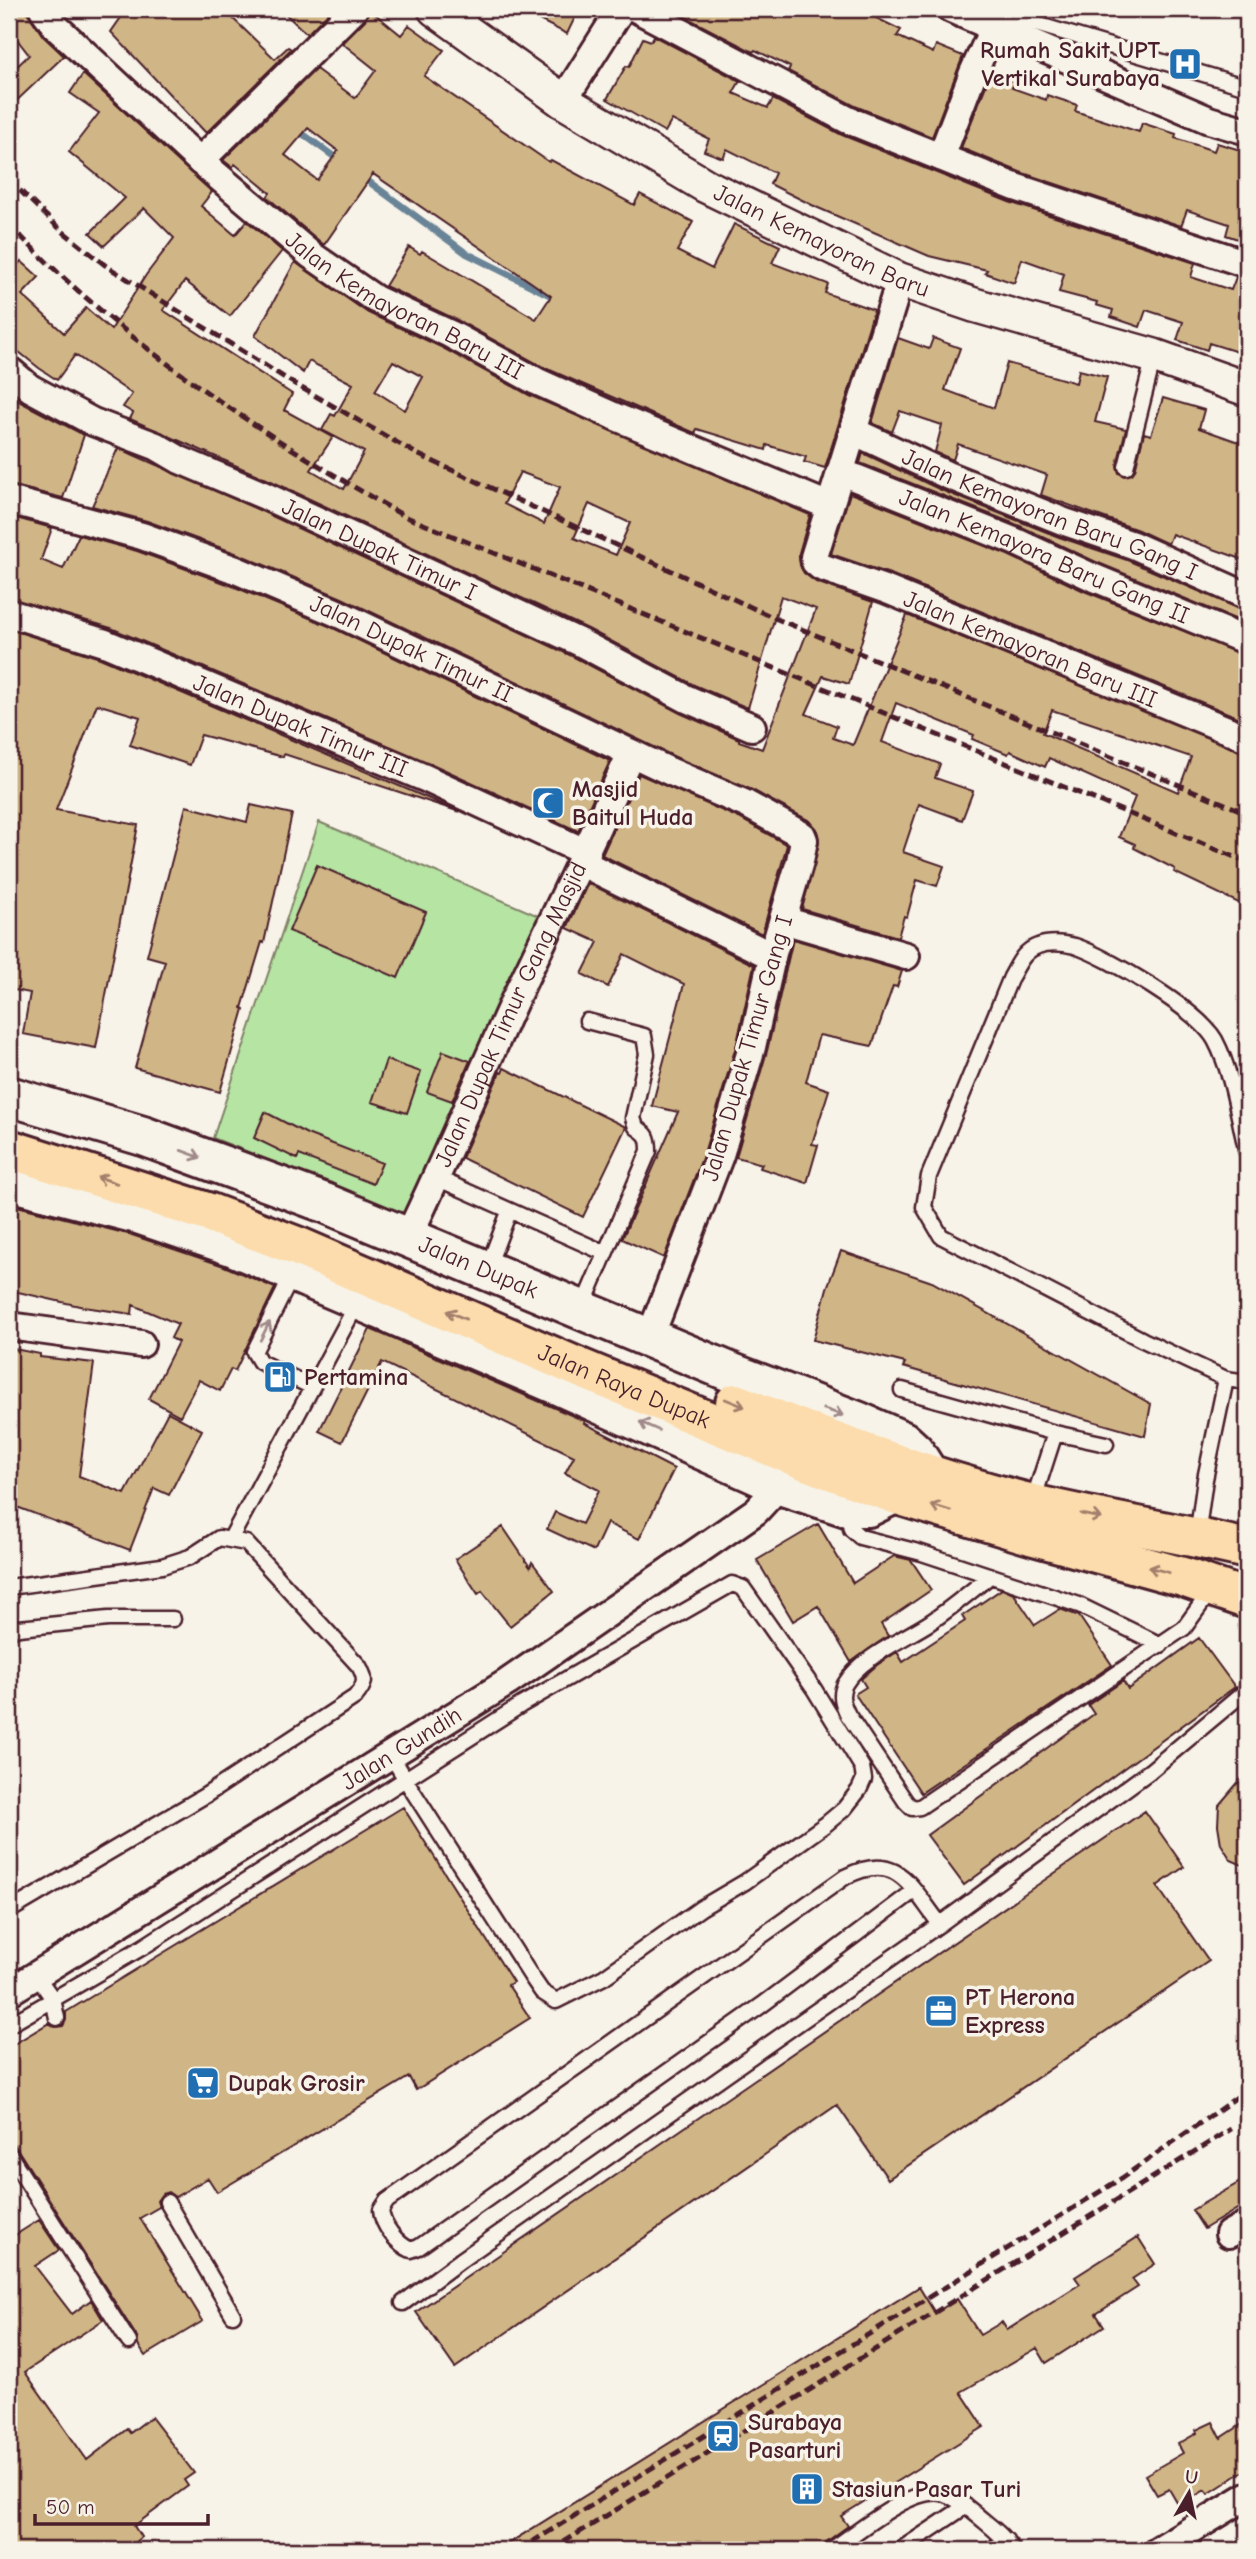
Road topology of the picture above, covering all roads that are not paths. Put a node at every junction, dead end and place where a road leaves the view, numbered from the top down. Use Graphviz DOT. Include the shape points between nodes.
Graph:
graph roads {
  1 [pos="43,9"];
  2 [pos="354,9"];
  3 [pos="435,9"];
  4 [pos="621,9"];
  5 [pos="637,9"];
  6 [pos="951,9"];
  7 [pos="990,18"];
  8 [pos="1247,87"];
  9 [pos="563,101"];
  10 [pos="1247,131"];
  11 [pos="941,157"];
  12 [pos="200,161"];
  13 [pos="1247,264"];
  14 [pos="900,280"];
  15 [pos="1154,356"];
  16 [pos="9,370"];
  17 [pos="1247,389"];
  18 [pos="853,431"];
  19 [pos="1126,467"];
  20 [pos="841,472"];
  21 [pos="9,500"];
  22 [pos="830,506"];
  23 [pos="1247,596"];
  24 [pos="9,614"];
  25 [pos="1247,641"];
  26 [pos="752,727"];
  27 [pos="1247,738"];
  28 [pos="631,753"];
  29 [pos="802,835"];
  30 [pos="584,858"];
  31 [pos="783,920"];
  32 [pos="772,956"];
  33 [pos="906,956"];
  34 [pos="587,1021"];
  35 [pos="9,1096"];
  36 [pos="9,1123"];
  37 [pos="9,1149"];
  38 [pos="1247,1153"];
  39 [pos="9,1181"];
  40 [pos="448,1184"];
  41 [pos="509,1212"];
  42 [pos="169,1213"];
  43 [pos="408,1237"];
  44 [pos="605,1253"];
  45 [pos="487,1269"];
  46 [pos="295,1271"];
  47 [pos="359,1301"];
  48 [pos="581,1310"];
  49 [pos="9,1326"];
  50 [pos="650,1337"];
  51 [pos="141,1345"];
  52 [pos="505,1349"];
  53 [pos="1226,1379"];
  54 [pos="1247,1382"];
  55 [pos="312,1387"];
  56 [pos="902,1390"];
  57 [pos="1055,1433"];
  58 [pos="1107,1444"];
  59 [pos="928,1473"];
  60 [pos="780,1485"];
  61 [pos="894,1494"];
  62 [pos="1032,1503"];
  63 [pos="847,1507"];
  64 [pos="1197,1537"];
  65 [pos="231,1538"];
  66 [pos="1247,1549"];
  67 [pos="990,1576"];
  68 [pos="9,1587"];
  69 [pos="1230,1594"];
  70 [pos="173,1619"];
  71 [pos="9,1629"];
  72 [pos="1161,1645"];
  73 [pos="1247,1690"];
  74 [pos="391,1755"];
  75 [pos="406,1779"];
  76 [pos="914,1891"];
  77 [pos="9,1911"];
  78 [pos="940,1924"];
  79 [pos="36,1975"];
  80 [pos="9,1992"];
  81 [pos="53,1999"];
  82 [pos="57,2018"];
  83 [pos="9,2025"];
  84 [pos="9,2154"];
  85 [pos="167,2202"];
  86 [pos="403,2303"];
  87 [pos="233,2315"];
  88 [pos="128,2342"];
  89 [pos="1247,2496"];
  90 [pos="966,2506"];
  91 [pos="1009,2545"];
  92 [pos="831,2550"];
  93 [pos="900,2550"];
  94 [pos="992,2550"];
  95 [pos="1158,2550"];
  1 -- 12 [label="street, Jalan Kemayoran Baru III" via="55,27"];
  2 -- 12 [label="street"];
  3 -- 9 [label="street, Jalan Kemayoran Baru"];
  4 -- 9 [label="street"];
  5 -- 11 [label="street" via="848,120"];
  6 -- 7 [label="street"];
  7 -- 8 [label="lane"];
  7 -- 10 [label="street" via="1209,120"];
  7 -- 11 [label="street"];
  9 -- 14 [label="street, Jalan Kemayoran Baru" via="706,186"];
  11 -- 13 [label="street" via="1015,187"];
  12 -- 22 [label="street, Jalan Kemayoran Baru III" via="312,255 375,299 604,412"];
  14 -- 15 [label="street, Jalan Kemayoran Baru"];
  14 -- 18 [label="street"];
  15 -- 17 [label="street, Jalan Kemayoran Baru"];
  15 -- 19 [label="lane"];
  16 -- 26 [label="street, Jalan Dupak Timur I" via="30,388 93,422 263,495"];
  18 -- 20 [label="street"];
  18 -- 23 [label="street, Jalan Kemayoran Baru Gang I"];
  20 -- 22 [label="street"];
  20 -- 25 [label="street, Jalan Kemayora Baru Gang II"];
  21 -- 28 [label="street, Jalan Dupak Timur II" via="142,536 236,570 335,612"];
  22 -- 27 [label="street, Jalan Kemayoran Baru III" via="814,556 821,567"];
  24 -- 30 [label="street, Jalan Dupak Timur III" via="106,643 425,778"];
  28 -- 29 [label="street, Jalan Dupak Timur II" via="746,804"];
  28 -- 30 [label="street, Jalan Dupak Timur Gang Masjid"];
  29 -- 31 [label="street, Jalan Dupak Timur Gang I" via="800,861"];
  30 -- 32 [label="street, Jalan Dupak Timur III"];
  30 -- 43 [label="street, Jalan Dupak Timur Gang Masjid"];
  31 -- 32 [label="street, Jalan Dupak Timur Gang I"];
  31 -- 33 [label="street"];
  32 -- 50 [label="street, Jalan Dupak Timur Gang I" via="752,1047 720,1155"];
  34 -- 44 [label="lane" via="645,1036 648,1054 633,1118 636,1127 647,1133 649,1151"];
  35 -- 43 [label="main road, Jalan Dupak, one-way" via="143,1136"];
  36 -- 59 [label="main road, Jalan Raya Dupak, one-way" via="242,1200 809,1433"];
  42 -- 37 [label="main road, Jalan Raya Dupak, one-way"];
  38 -- 53 [label="lane" via="1226,1067 1214,1039 1195,1017 1093,954 1065,944 1040,945 1023,955 1011,977 929,1176 924,1207 941,1236"];
  39 -- 42 [label="main road"];
  40 -- 41 [label="lane"];
  41 -- 44 [label="lane"];
  41 -- 45 [label="lane"];
  42 -- 46 [label="main road" via="232,1246"];
  52 -- 42 [label="main road, Jalan Raya Dupak, one-way" via="299,1247 210,1213"];
  43 -- 45 [label="main road, Jalan Dupak"];
  44 -- 48 [label="lane"];
  45 -- 48 [label="main road, Jalan Dupak"];
  46 -- 47 [label="main road"];
  55 -- 46 [label="lane, one-way" via="260,1362 254,1352"];
  47 -- 52 [label="main road"];
  47 -- 55 [label="lane"];
  48 -- 50 [label="main road, Jalan Dupak"];
  49 -- 51 [label="street"];
  50 -- 59 [label="main road, Jalan Dupak, one-way" via="903,1441"];
  60 -- 52 [label="main road, one-way"];
  52 -- 61 [label="main road, Jalan Raya Dupak"];
  53 -- 54 [label="lane"];
  53 -- 64 [label="lane"];
  55 -- 65 [label="lane"];
  56 -- 57 [label="lane"];
  57 -- 58 [label="lane"];
  57 -- 62 [label="lane"];
  59 -- 62 [label="main road, Jalan Raya Dupak"];
  60 -- 63 [label="main road"];
  60 -- 74 [label="street, Jalan Gundih" via="756,1511 508,1682"];
  61 -- 63 [label="main road" via="868,1507"];
  69 -- 61 [label="main road, Jalan Raya Dupak, one-way"];
  62 -- 64 [label="main road, Jalan Raya Dupak, one-way"];
  63 -- 67 [label="lane" via="852,1528 860,1537"];
  64 -- 66 [label="main road, Jalan Raya Dupak"];
  65 -- 68 [label="lane" via="219,1538 190,1557 162,1566"];
  65 -- 77 [label="lane" via="246,1543 359,1666 364,1687 206,1794"];
  67 -- 72 [label="lane" via="1079,1605"];
  67 -- 72 [label="lane" via="863,1664 842,1694 848,1715 912,1808 920,1807"];
  69 -- 72 [label="lane"];
  70 -- 71 [label="lane" via="107,1619"];
  73 -- 78 [label="lane" via="1150,1771"];
  74 -- 75 [label="lane"];
  74 -- 79 [label="street, Jalan Gundih"];
  75 -- 75 [label="lane" via="521,1705 733,1584 743,1588 814,1689 862,1767 864,1779 844,1809 826,1824 604,1977 556,2001 542,1992 531,1976"];
  75 -- 81 [label="lane"];
  76 -- 76 [label="lane" via="893,1869 883,1866 845,1877 387,2201 380,2210 382,2221 404,2247 419,2247 762,2006"];
  76 -- 78 [label="lane"];
  78 -- 86 [label="lane"];
  79 -- 80 [label="street, Jalan Gundih"];
  79 -- 81 [label="lane"];
  81 -- 82 [label="lane"];
  81 -- 83 [label="lane"];
  84 -- 88 [label="lane"];
  85 -- 87 [label="lane"];
  89 -- 95 [label="street"];
  90 -- 91 [label="lane"];
  90 -- 92 [label="lane" via="943,2493 923,2493"];
  90 -- 93 [label="lane"];
  91 -- 94 [label="lane"];
}
